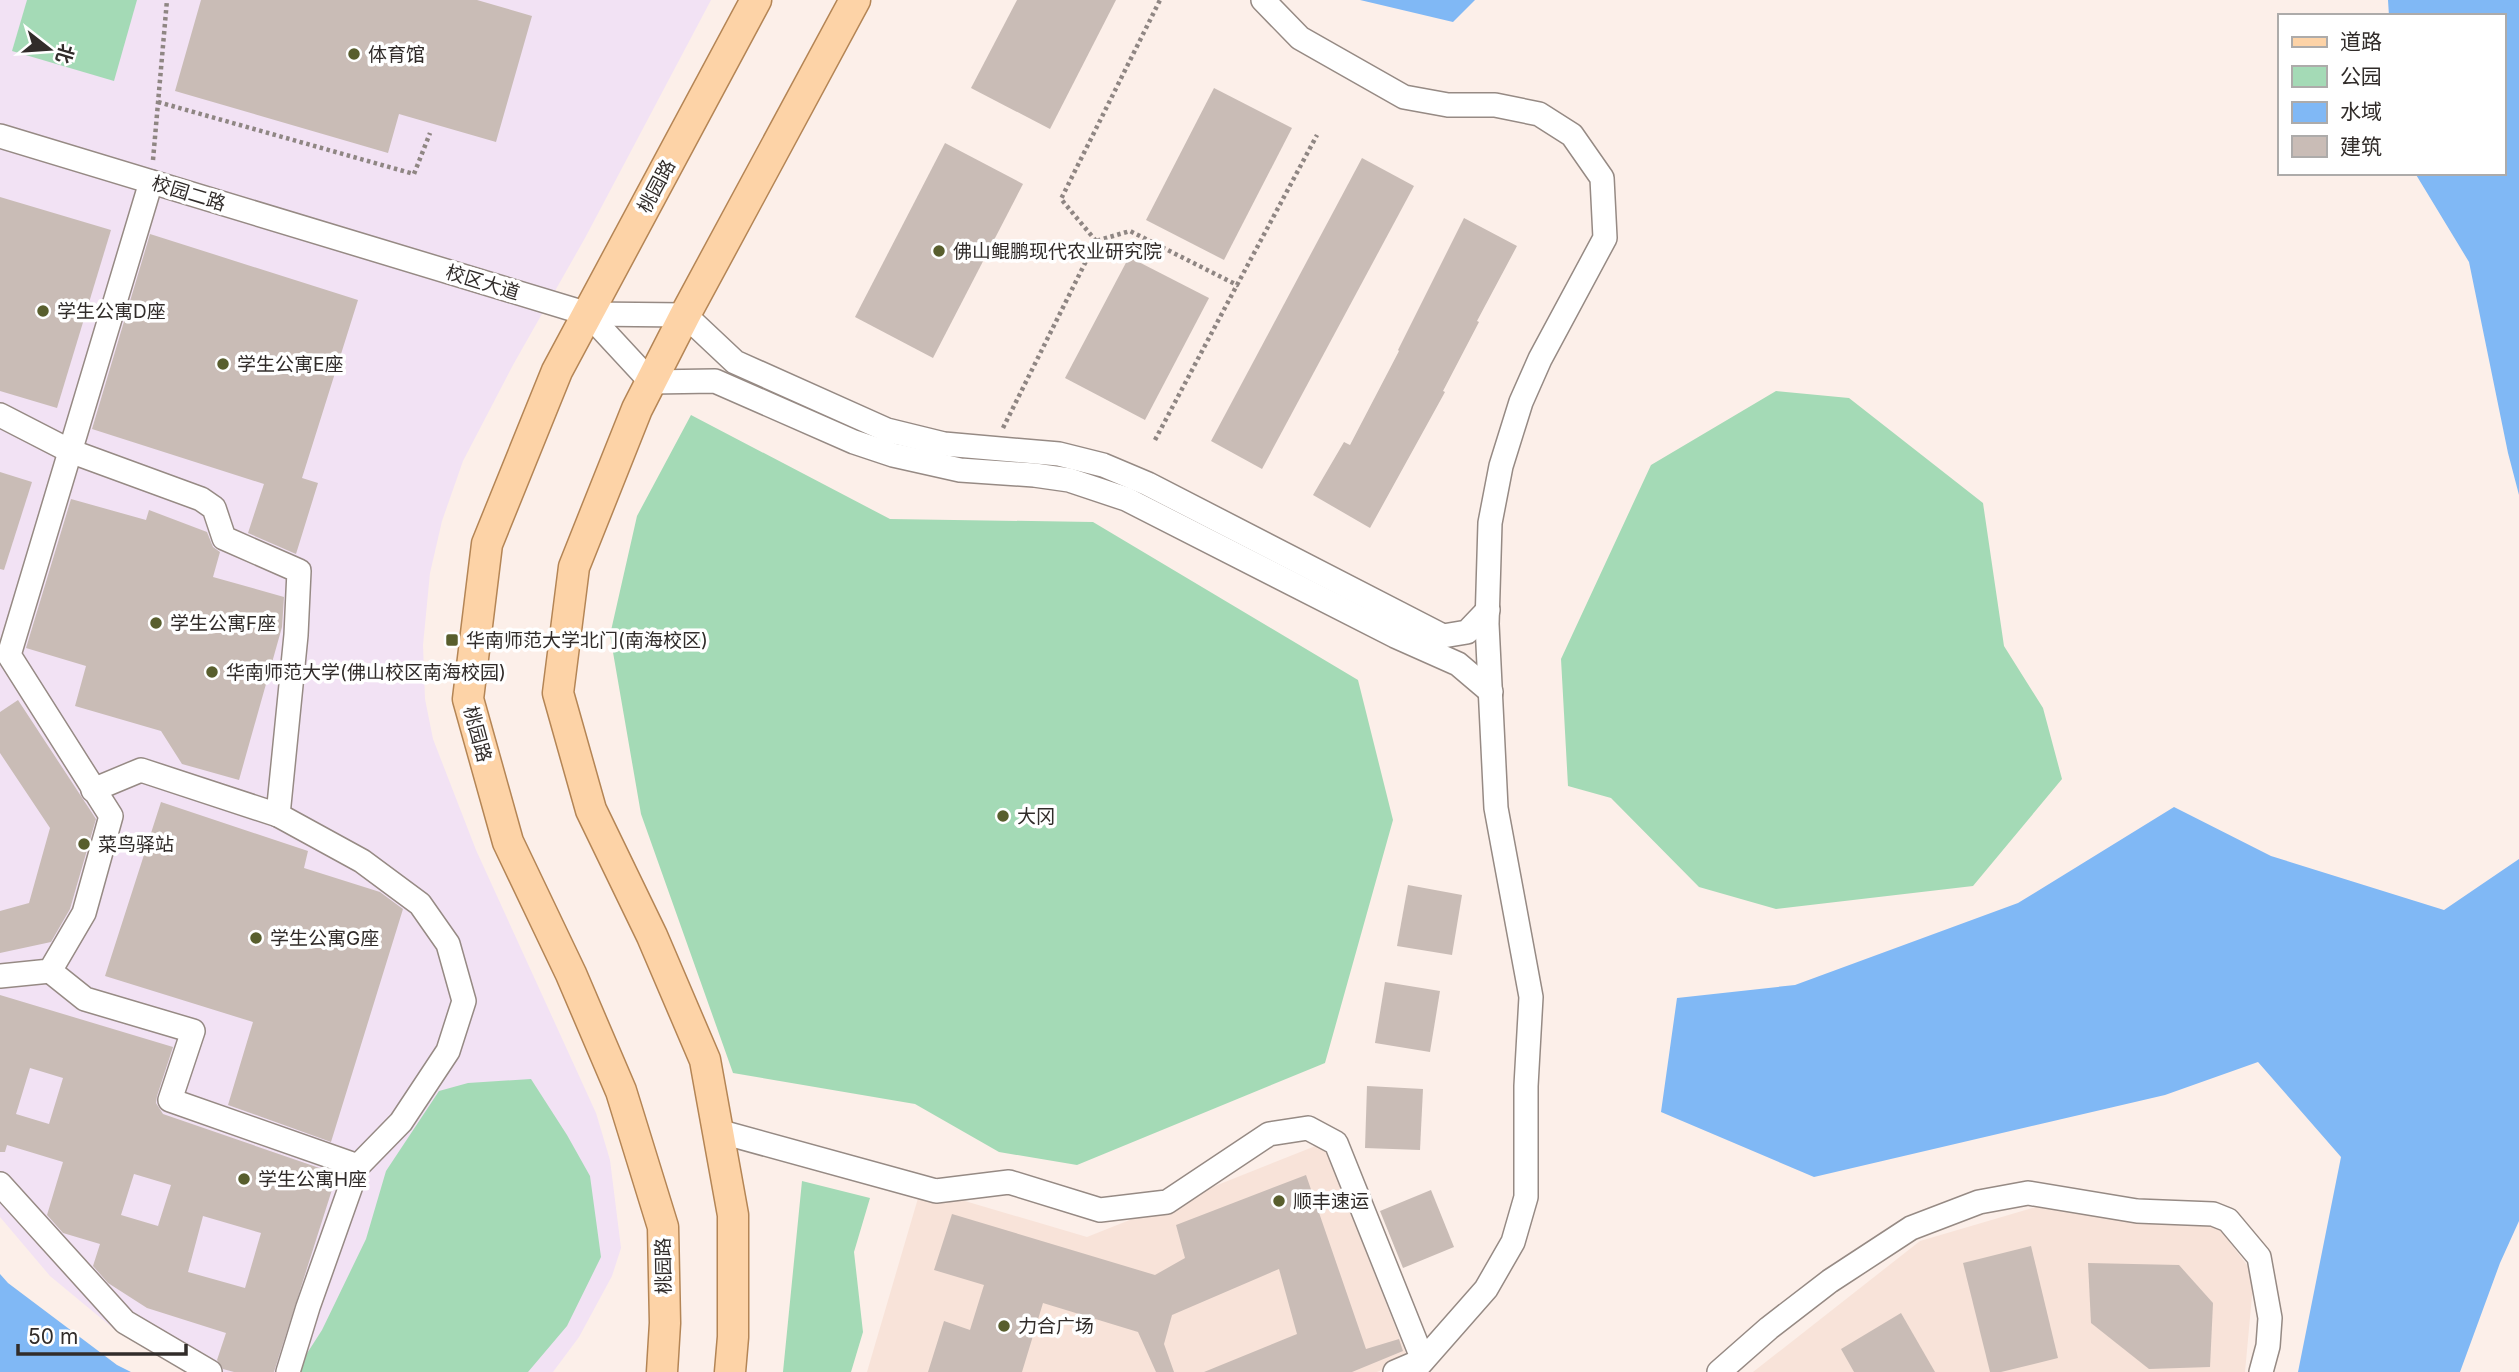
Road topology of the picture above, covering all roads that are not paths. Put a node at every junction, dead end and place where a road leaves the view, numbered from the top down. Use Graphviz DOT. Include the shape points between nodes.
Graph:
graph roads {
  1 [pos="756,0"];
  2 [pos="855,0"];
  3 [pos="1263,0"];
  4 [pos="0,136"];
  5 [pos="151,182"];
  6 [pos="379,250"];
  7 [pos="588,314"];
  8 [pos="685,314"];
  9 [pos="652,382"];
  10 [pos="0,415"];
  11 [pos="70,451"];
  12 [pos="1488,610"];
  13 [pos="1491,692"];
  14 [pos="93,790"];
  15 [pos="278,815"];
  16 [pos="50,971"];
  17 [pos="0,976"];
  18 [pos="718,1131"];
  19 [pos="358,1166"];
  20 [pos="0,1184"];
  21 [pos="1418,1366"];
  22 [pos="210,1372"];
  23 [pos="288,1372"];
  24 [pos="662,1372"];
  25 [pos="730,1372"];
  26 [pos="1395,1372"];
  27 [pos="1719,1372"];
  28 [pos="2261,1372"];
  1 -- 7 [label="main road, 桃园路"];
  2 -- 8 [label="main road"];
  3 -- 12 [label="street" via="1300,38 1404,97 1539,114 1572,135 1602,178 1605,238 1535,369 1501,466 1490,523"];
  4 -- 5 [label="street, 校园二路"];
  5 -- 6 [label="street, 校园二路"];
  5 -- 11 [label="street"];
  6 -- 7 [label="street, 校区大道"];
  7 -- 8 [label="street"];
  7 -- 9 [label="street"];
  7 -- 24 [label="main road, 桃园路" via="557,371 487,544 468,699 508,842 621,1091 663,1227"];
  8 -- 9 [label="main road"];
  8 -- 12 [label="street" via="735,362 887,430 944,444 1059,454 1104,465 1443,636 1467,632"];
  9 -- 13 [label="street" via="715,381 893,455 960,470 1069,480 1126,499 1458,664"];
  9 -- 18 [label="main road" via="574,566 558,693 591,810 705,1060"];
  10 -- 11 [label="street"];
  11 -- 14 [label="street" via="9,654"];
  11 -- 15 [label="street" via="201,499 214,508 224,538 299,571"];
  12 -- 13 [label="street"];
  13 -- 21 [label="street" via="1496,807 1531,997 1526,1197 1513,1242 1486,1289"];
  14 -- 15 [label="street" via="141,770"];
  14 -- 16 [label="street" via="111,817 84,913"];
  15 -- 19 [label="street" via="362,861 420,904 448,944 464,1001 448,1051 401,1122"];
  16 -- 17 [label="street"];
  16 -- 19 [label="street" via="85,999 193,1031 170,1100"];
  18 -- 21 [label="street" via="936,1191 1010,1182 1100,1210 1167,1202 1269,1135 1308,1128 1336,1143"];
  18 -- 25 [label="main road" via="733,1215"];
  19 -- 23 [label="street"];
  20 -- 22 [label="street" via="125,1322"];
  21 -- 26 [label="street"];
  27 -- 28 [label="street" via="1830,1281 1911,1228 1979,1202 2028,1194 2137,1210 2213,1214 2228,1220 2259,1257 2270,1318"];
}
